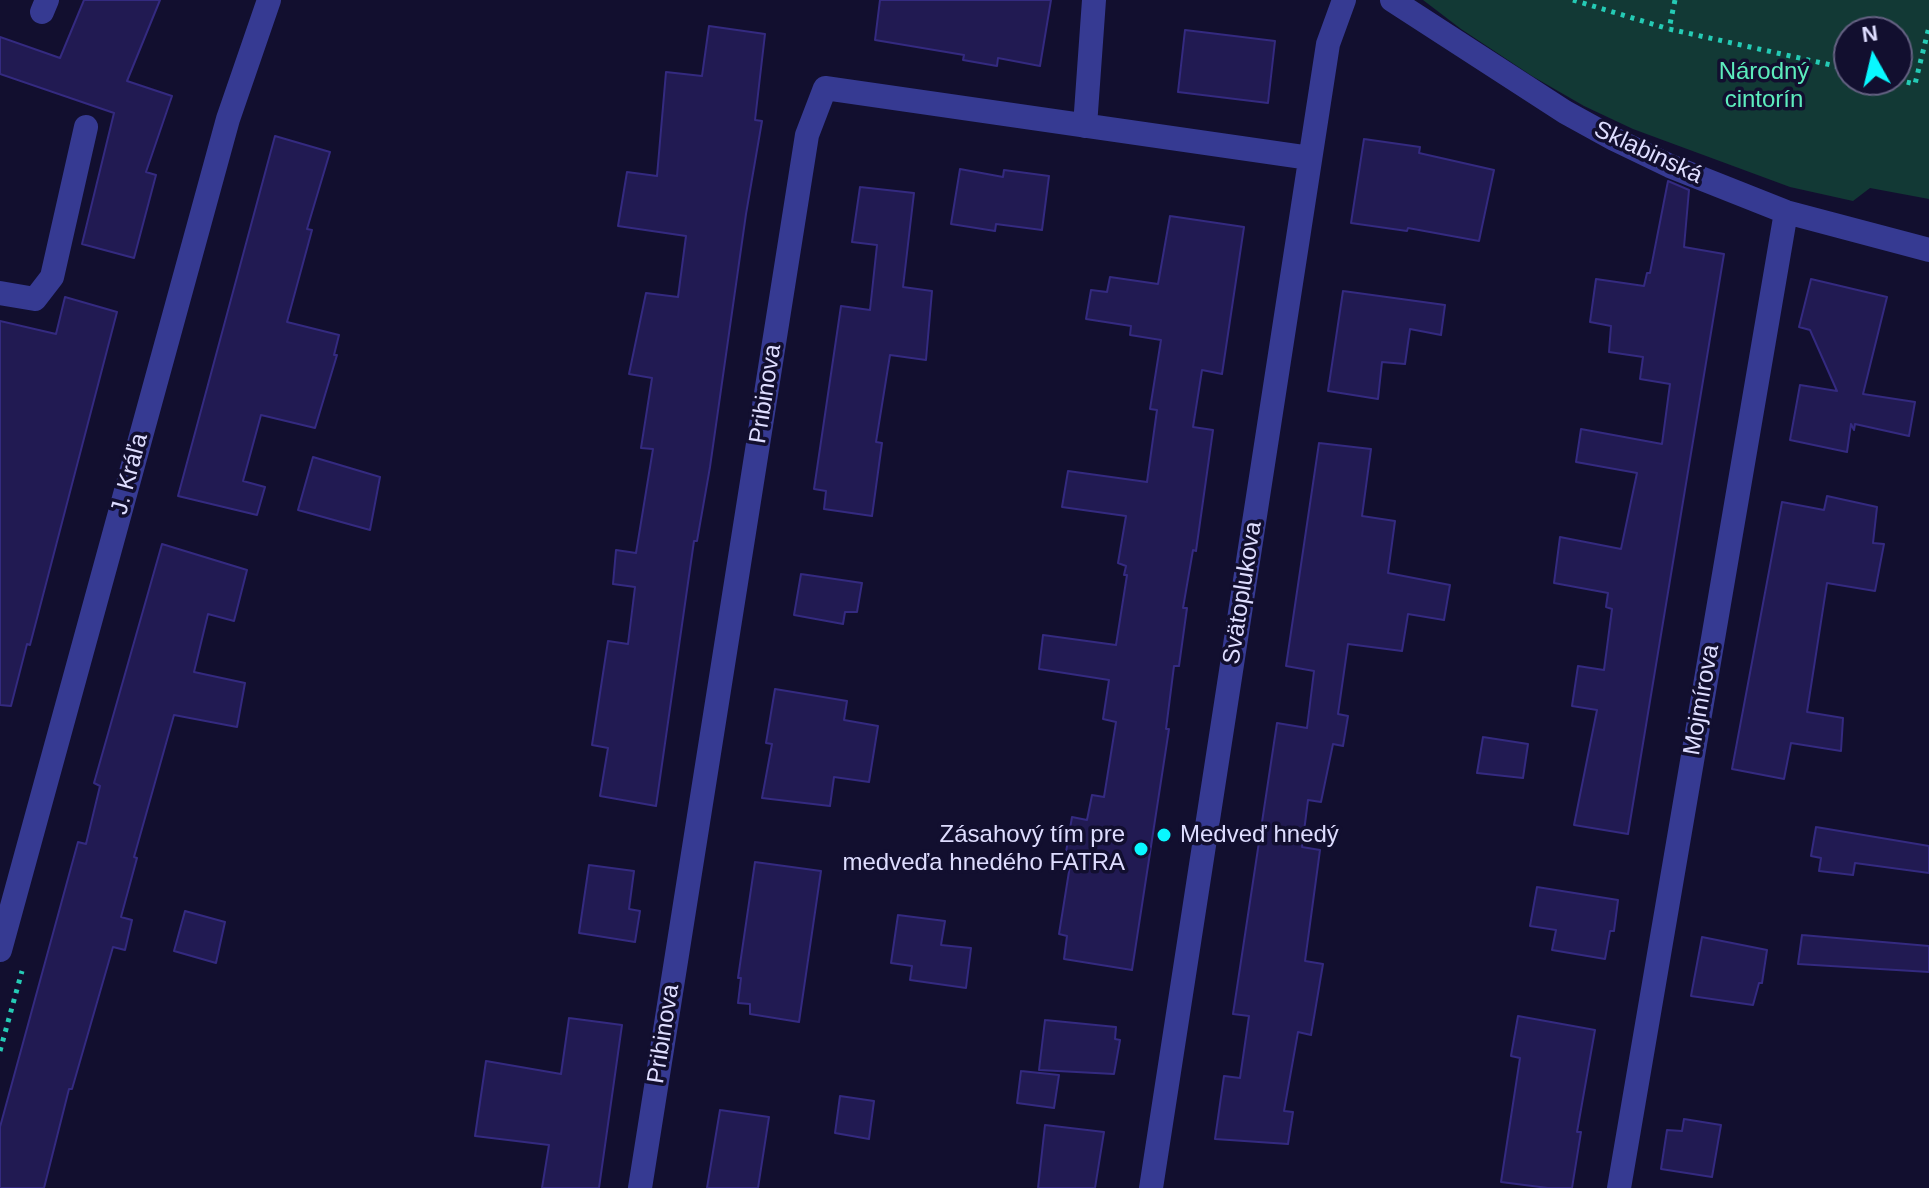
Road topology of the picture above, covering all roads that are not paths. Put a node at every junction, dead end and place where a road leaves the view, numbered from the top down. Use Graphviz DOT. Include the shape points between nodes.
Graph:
graph roads {
  1 [pos="269,0"];
  2 [pos="1094,0"];
  3 [pos="1344,0"];
  4 [pos="1392,0"];
  5 [pos="1085,126"];
  6 [pos="86,127"];
  7 [pos="1310,158"];
  8 [pos="1786,212"];
  9 [pos="1929,250"];
  10 [pos="0,293"];
  11 [pos="0,950"];
  12 [pos="640,1188"];
  13 [pos="1151,1188"];
  14 [pos="1619,1188"];
  1 -- 11 [label="street, J. Kráľa" via="228,119"];
  2 -- 5 [label="street"];
  3 -- 7 [label="street, Svätoplukova" via="1328,44"];
  4 -- 8 [label="street, Sklabinská" via="1614,139"];
  5 -- 7 [label="street, Pribinova"];
  5 -- 12 [label="street, Pribinova" via="825,88 807,135"];
  6 -- 10 [label="street" via="52,277 35,299"];
  7 -- 13 [label="street, Svätoplukova"];
  8 -- 9 [label="street, Sklabinská"];
  8 -- 14 [label="street, Mojmírova"];
}
